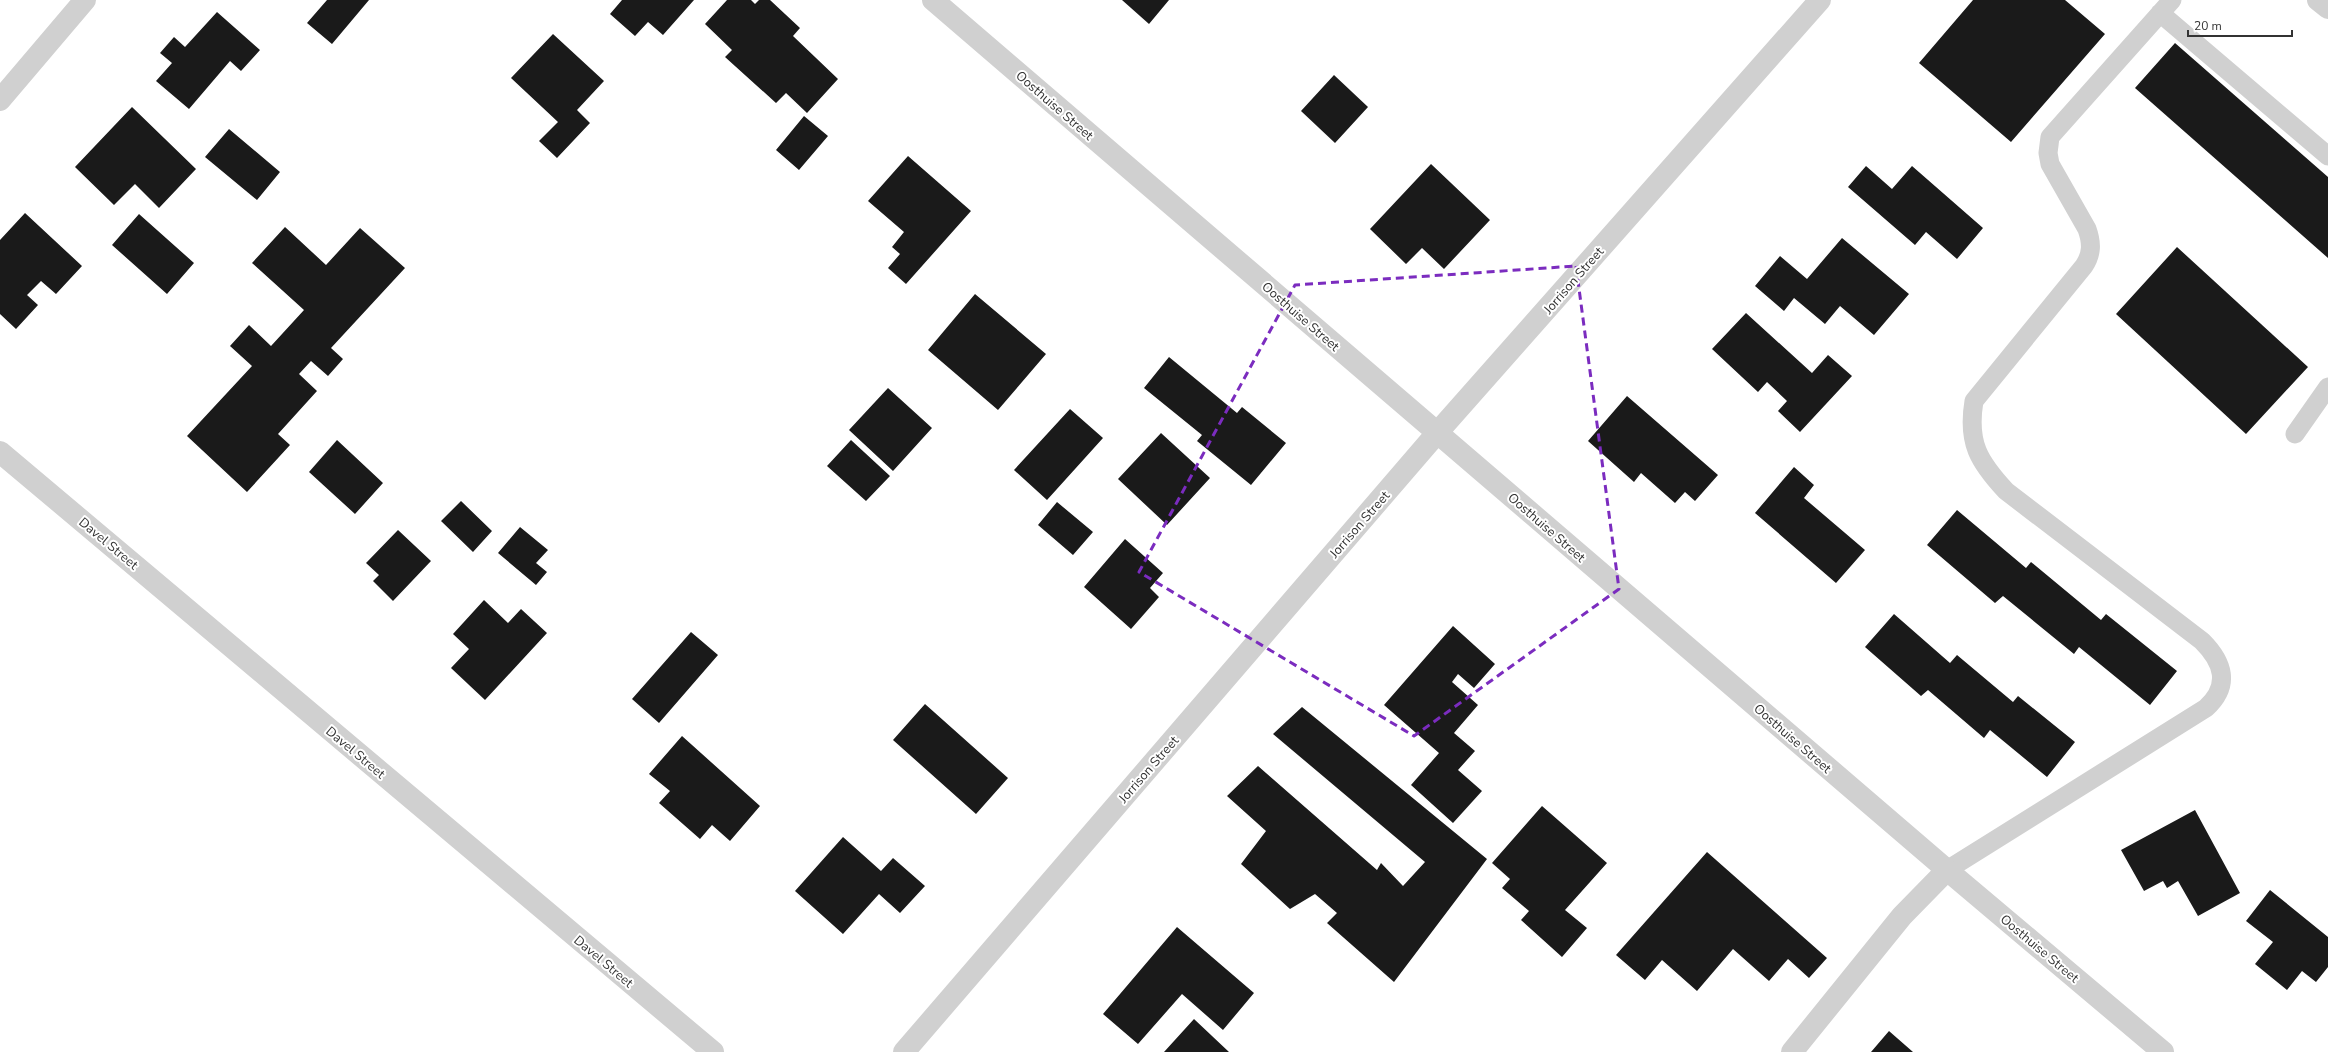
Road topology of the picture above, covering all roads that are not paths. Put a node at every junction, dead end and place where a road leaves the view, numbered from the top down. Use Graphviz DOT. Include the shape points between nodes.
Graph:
graph roads {
  1 [pos="85,0"];
  2 [pos="933,0"];
  3 [pos="1820,0"];
  4 [pos="2318,0"];
  5 [pos="2166,7"];
  6 [pos="2328,8"];
  7 [pos="0,100"];
  8 [pos="2328,156"];
  9 [pos="2328,387"];
  10 [pos="1437,433"];
  11 [pos="2295,434"];
  12 [pos="0,452"];
  13 [pos="1947,870"];
  14 [pos="713,1052"];
  15 [pos="904,1052"];
  16 [pos="1792,1052"];
  17 [pos="2163,1052"];
  1 -- 7 [label="street"];
  2 -- 10 [label="street, Oosthuise Street"];
  3 -- 10 [label="street, Jorrison Street"];
  4 -- 6 [label="street"];
  5 -- 8 [label="lane"];
  5 -- 13 [label="lane" via="2050,137 2050,164 2087,229 2091,239 2091,251 2084,266 1974,401 1970,421 1978,456 2006,491 2202,640 2218,662 2222,673 2221,688 2206,708"];
  9 -- 11 [label="lane"];
  10 -- 13 [label="street, Oosthuise Street"];
  10 -- 15 [label="street, Jorrison Street"];
  12 -- 14 [label="street, Davel Street"];
  13 -- 16 [label="street" via="1902,916"];
  13 -- 17 [label="street, Oosthuise Street"];
}
